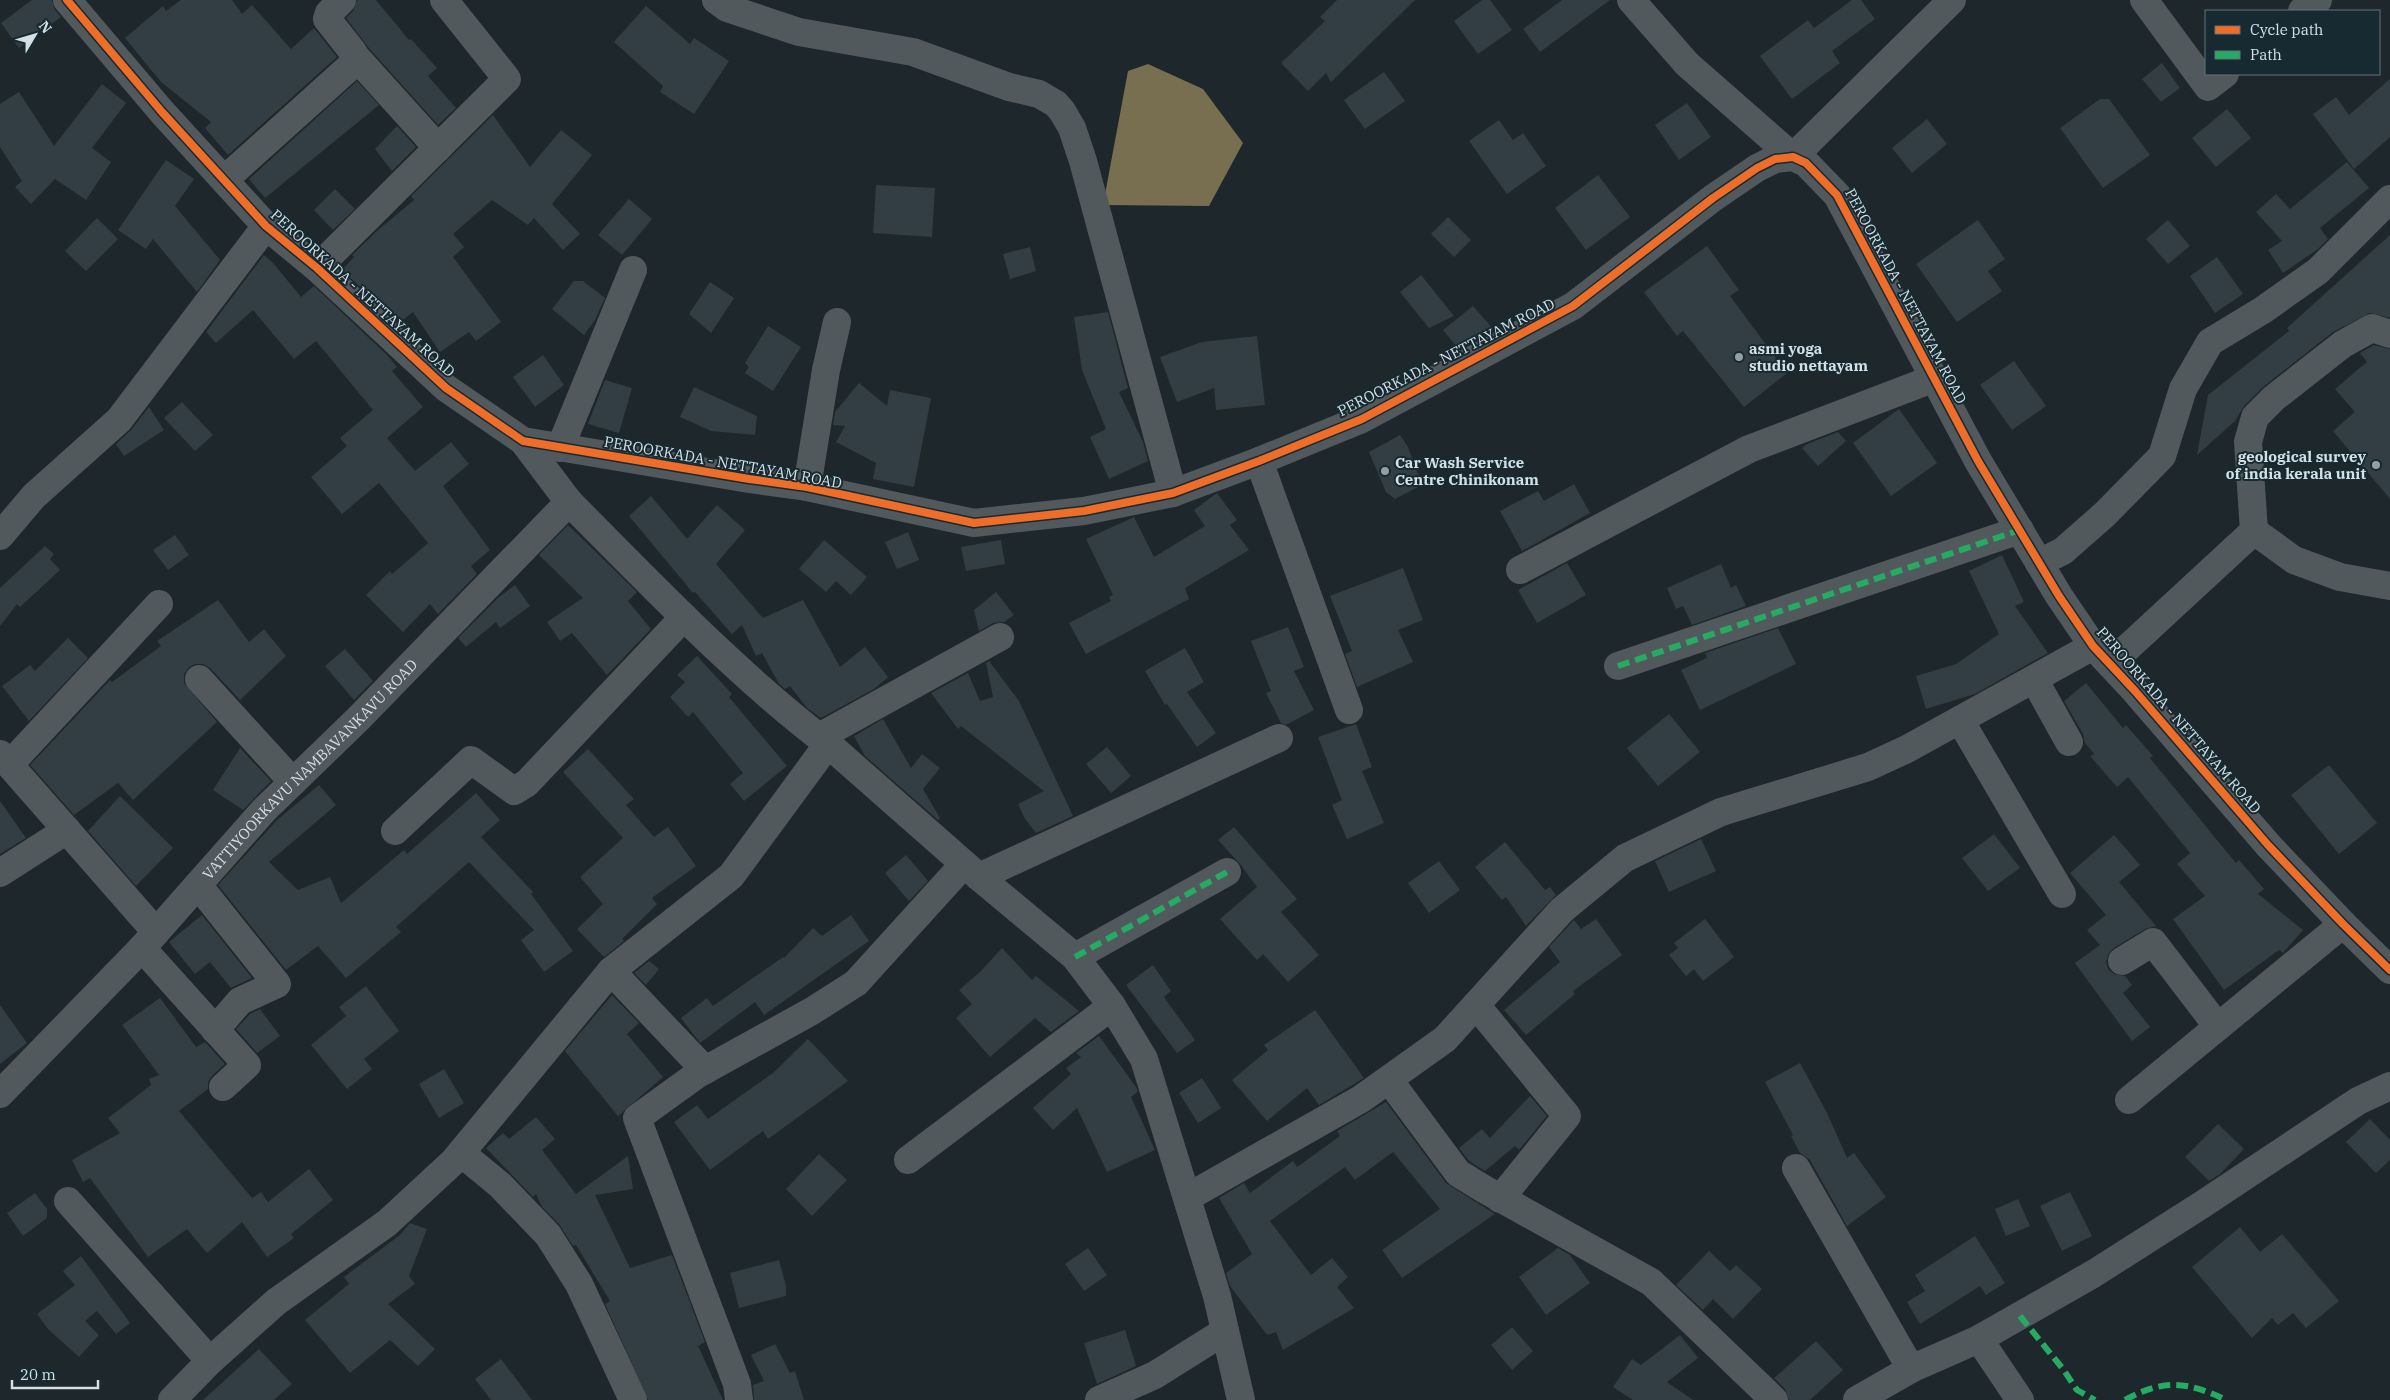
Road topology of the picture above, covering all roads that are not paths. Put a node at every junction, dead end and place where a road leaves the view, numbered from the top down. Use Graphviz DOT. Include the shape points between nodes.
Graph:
graph roads {
  1 [pos="67,0"];
  2 [pos="342,0"];
  3 [pos="444,0"];
  4 [pos="716,0"];
  5 [pos="1631,0"];
  6 [pos="1952,0"];
  7 [pos="2144,0"];
  8 [pos="2318,0"];
  9 [pos="2303,10"];
  10 [pos="354,56"];
  11 [pos="2224,75"];
  12 [pos="438,148"];
  13 [pos="1793,157"];
  14 [pos="224,180"];
  15 [pos="2390,199"];
  16 [pos="266,226"];
  17 [pos="317,268"];
  18 [pos="632,270"];
  19 [pos="837,322"];
  20 [pos="2390,334"];
  21 [pos="1935,378"];
  22 [pos="523,441"];
  23 [pos="560,448"];
  24 [pos="1259,461"];
  25 [pos="807,487"];
  26 [pos="1173,493"];
  27 [pos="569,502"];
  28 [pos="2020,530"];
  29 [pos="2254,531"];
  30 [pos="0,536"];
  31 [pos="2040,563"];
  32 [pos="1520,570"];
  33 [pos="2390,586"];
  34 [pos="159,604"];
  35 [pos="684,617"];
  36 [pos="1000,637"];
  37 [pos="2102,655"];
  38 [pos="1618,666"];
  39 [pos="199,679"];
  40 [pos="2034,679"];
  41 [pos="1349,710"];
  42 [pos="1960,720"];
  43 [pos="1279,738"];
  44 [pos="824,741"];
  45 [pos="2069,742"];
  46 [pos="5,759"];
  47 [pos="293,782"];
  48 [pos="67,830"];
  49 [pos="395,831"];
  50 [pos="972,871"];
  51 [pos="1227,872"];
  52 [pos="0,873"];
  53 [pos="198,885"];
  54 [pos="2062,894"];
  55 [pos="2342,924"];
  56 [pos="149,940"];
  57 [pos="1075,958"];
  58 [pos="2122,961"];
  59 [pos="2390,970"];
  60 [pos="611,971"];
  61 [pos="1112,1006"];
  62 [pos="1476,1006"];
  63 [pos="2218,1027"];
  64 [pos="216,1030"];
  65 [pos="705,1070"];
  66 [pos="1389,1080"];
  67 [pos="2390,1086"];
  68 [pos="222,1087"];
  69 [pos="0,1094"];
  70 [pos="2129,1100"];
  71 [pos="461,1153"];
  72 [pos="908,1160"];
  73 [pos="1796,1168"];
  74 [pos="1188,1197"];
  75 [pos="1500,1198"];
  76 [pos="68,1201"];
  77 [pos="1225,1331"];
  78 [pos="1979,1339"];
  79 [pos="210,1361"];
  80 [pos="1911,1369"];
  81 [pos="172,1400"];
  82 [pos="633,1400"];
  83 [pos="739,1400"];
  84 [pos="1099,1400"];
  85 [pos="1241,1400"];
  86 [pos="1774,1400"];
  87 [pos="1857,1400"];
  88 [pos="2020,1400"];
  1 -- 14 [label="street, PEROORKADA - NETTAYAM ROAD"];
  2 -- 10 [label="street" via="327,19"];
  3 -- 12 [label="street" via="507,79"];
  4 -- 26 [label="street" via="727,8 799,32 913,52 1010,87 1039,94 1056,104 1072,128 1083,161"];
  5 -- 13 [label="street" via="1687,64"];
  6 -- 13 [label="street"];
  7 -- 11 [label="street" via="2208,87"];
  8 -- 9 [label="street"];
  10 -- 12 [label="street"];
  10 -- 14 [label="street" via="350,67"];
  12 -- 17 [label="street"];
  13 -- 21 [label="street, PEROORKADA - NETTAYAM ROAD" via="1818,172 1837,194"];
  13 -- 24 [label="street, PEROORKADA - NETTAYAM ROAD" via="1775,159 1757,168 1573,306 1362,419"];
  14 -- 16 [label="street, PEROORKADA - NETTAYAM ROAD"];
  15 -- 31 [label="street" via="2318,271 2210,342 2183,389 2162,456 2063,551"];
  16 -- 17 [label="street, PEROORKADA - NETTAYAM ROAD"];
  16 -- 30 [label="street" via="119,420 34,496"];
  17 -- 22 [label="street, PEROORKADA - NETTAYAM ROAD" via="446,388"];
  18 -- 23 [label="street"];
  19 -- 25 [label="street"];
  20 -- 29 [label="street" via="2372,328 2342,344 2255,417 2248,442"];
  21 -- 28 [label="street, PEROORKADA - NETTAYAM ROAD" via="1978,461"];
  21 -- 32 [label="street" via="1749,449"];
  22 -- 23 [label="street, PEROORKADA - NETTAYAM ROAD"];
  22 -- 27 [label="street"];
  23 -- 25 [label="street, PEROORKADA - NETTAYAM ROAD"];
  24 -- 26 [label="street, PEROORKADA - NETTAYAM ROAD"];
  24 -- 41 [label="street"];
  25 -- 26 [label="street, PEROORKADA - NETTAYAM ROAD" via="974,523 1084,511"];
  27 -- 35 [label="street"];
  27 -- 47 [label="street, VATTIYOORKAVU NAMBAVANKAVU ROAD"];
  28 -- 31 [label="street, PEROORKADA - NETTAYAM ROAD"];
  28 -- 38 [label="street"];
  29 -- 33 [label="street" via="2294,560 2340,577"];
  29 -- 37 [label="street"];
  31 -- 37 [label="street, PEROORKADA - NETTAYAM ROAD"];
  34 -- 46 [label="street"];
  35 -- 44 [label="street"];
  35 -- 49 [label="street" via="527,783 514,791 471,760"];
  36 -- 44 [label="street"];
  37 -- 40 [label="street"];
  37 -- 55 [label="street, PEROORKADA - NETTAYAM ROAD" via="2268,845"];
  39 -- 47 [label="street"];
  40 -- 42 [label="street"];
  40 -- 45 [label="street"];
  42 -- 54 [label="street"];
  42 -- 62 [label="street" via="1868,767 1721,812 1625,858 1562,910"];
  43 -- 50 [label="street"];
  44 -- 50 [label="street"];
  44 -- 60 [label="street" via="731,876"];
  46 -- 48 [label="street"];
  47 -- 53 [label="street, VATTIYOORKAVU NAMBAVANKAVU ROAD"];
  48 -- 52 [label="street"];
  48 -- 56 [label="street"];
  50 -- 57 [label="street"];
  50 -- 65 [label="street" via="856,983"];
  51 -- 57 [label="street"];
  53 -- 56 [label="street, VATTIYOORKAVU NAMBAVANKAVU ROAD"];
  53 -- 64 [label="street" via="277,984 240,1001"];
  55 -- 59 [label="street, PEROORKADA - NETTAYAM ROAD"];
  55 -- 63 [label="street"];
  56 -- 64 [label="street"];
  56 -- 69 [label="street, VATTIYOORKAVU NAMBAVANKAVU ROAD"];
  57 -- 61 [label="street"];
  58 -- 63 [label="street" via="2153,942"];
  60 -- 65 [label="street"];
  60 -- 71 [label="street"];
  61 -- 72 [label="street"];
  61 -- 74 [label="street" via="1144,1059"];
  62 -- 66 [label="street" via="1445,1039"];
  62 -- 75 [label="street" via="1567,1116"];
  63 -- 70 [label="street"];
  64 -- 68 [label="street" via="247,1065"];
  65 -- 83 [label="street" via="637,1118 737,1384"];
  66 -- 74 [label="street"];
  66 -- 75 [label="street" via="1458,1173"];
  67 -- 78 [label="street" via="2358,1101 2093,1274"];
  71 -- 79 [label="street" via="387,1223 276,1302"];
  71 -- 82 [label="street" via="500,1185 548,1235 579,1284"];
  73 -- 80 [label="street"];
  74 -- 77 [label="street"];
  75 -- 86 [label="street" via="1652,1282"];
  76 -- 79 [label="street"];
  77 -- 84 [label="street" via="1155,1375"];
  77 -- 85 [label="street"];
  78 -- 80 [label="street"];
  78 -- 88 [label="street"];
  79 -- 81 [label="street"];
  80 -- 87 [label="street"];
}
